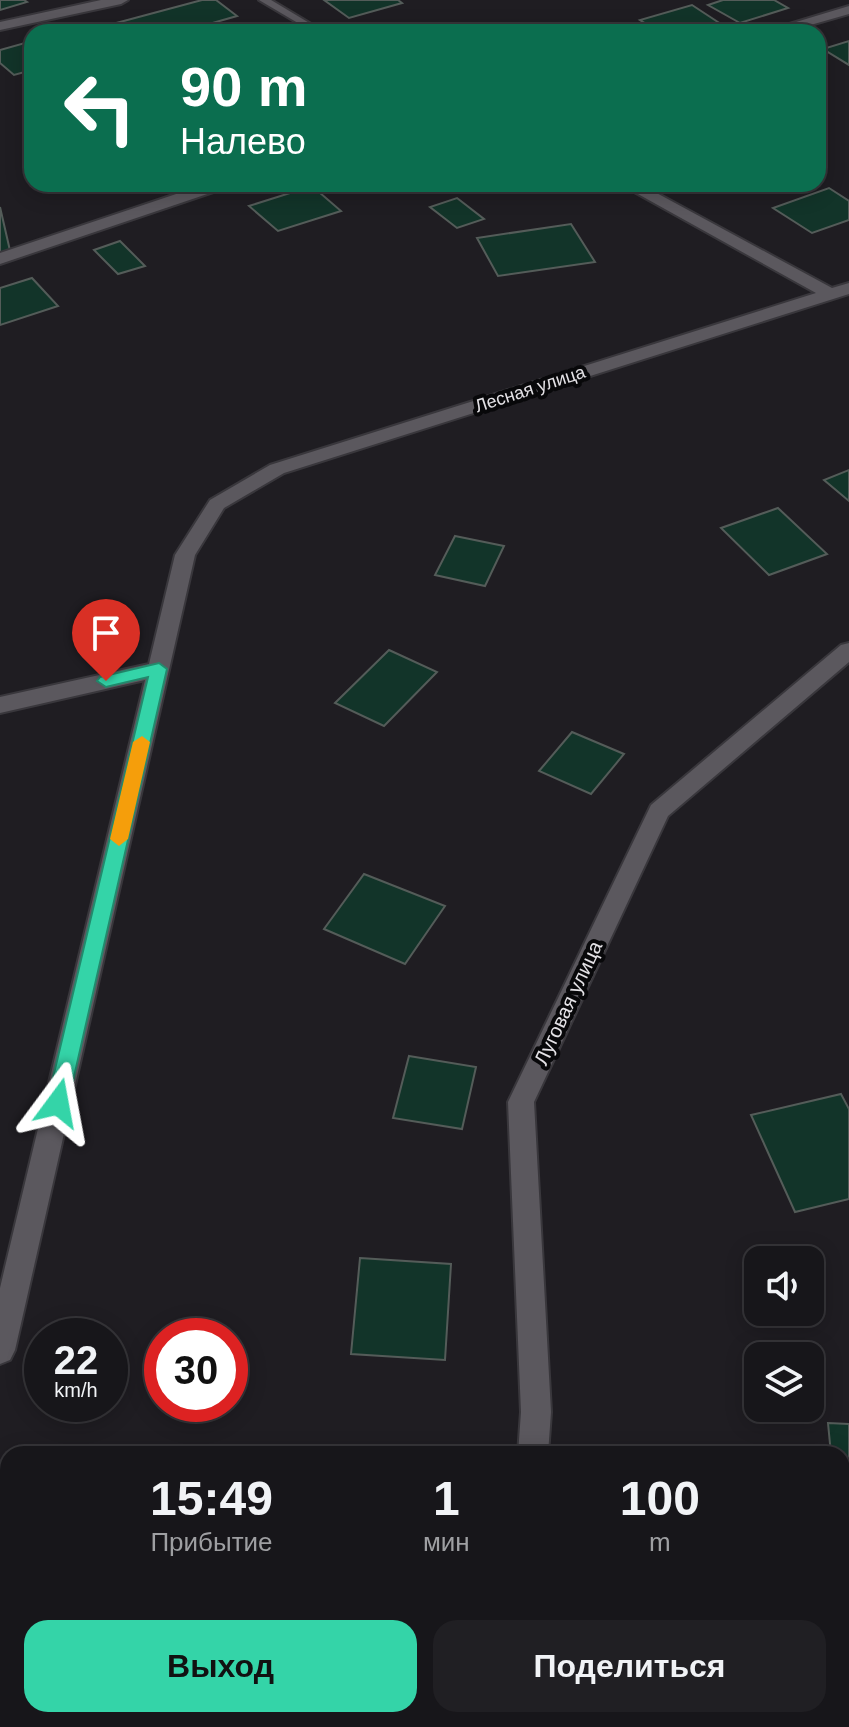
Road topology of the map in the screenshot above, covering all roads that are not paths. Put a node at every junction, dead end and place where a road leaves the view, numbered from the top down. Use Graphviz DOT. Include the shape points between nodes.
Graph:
graph roads {
  1 [pos="121,0"];
  2 [pos="264,0"];
  3 [pos="849,10"];
  4 [pos="306,24"];
  5 [pos="799,24"];
  6 [pos="0,26"];
  7 [pos="198,192"];
  8 [pos="644,192"];
  9 [pos="0,259"];
  10 [pos="840,291"];
  11 [pos="849,650"];
  12 [pos="159,669"];
  13 [pos="0,705"];
  14 [pos="0,1350"];
  15 [pos="534,1446"];
  1 -- 6 [label="street"];
  2 -- 4 [label="lane"];
  3 -- 5 [label="street"];
  7 -- 9 [label="street"];
  8 -- 10 [label="street"];
  10 -- 12 [label="street, Лесная улица" via="277,469 217,504 185,555"];
  11 -- 15 [label="street, Луговая улица" via="659,811 521,1102"];
  12 -- 13 [label="street"];
  12 -- 14 [label="street"];
}
